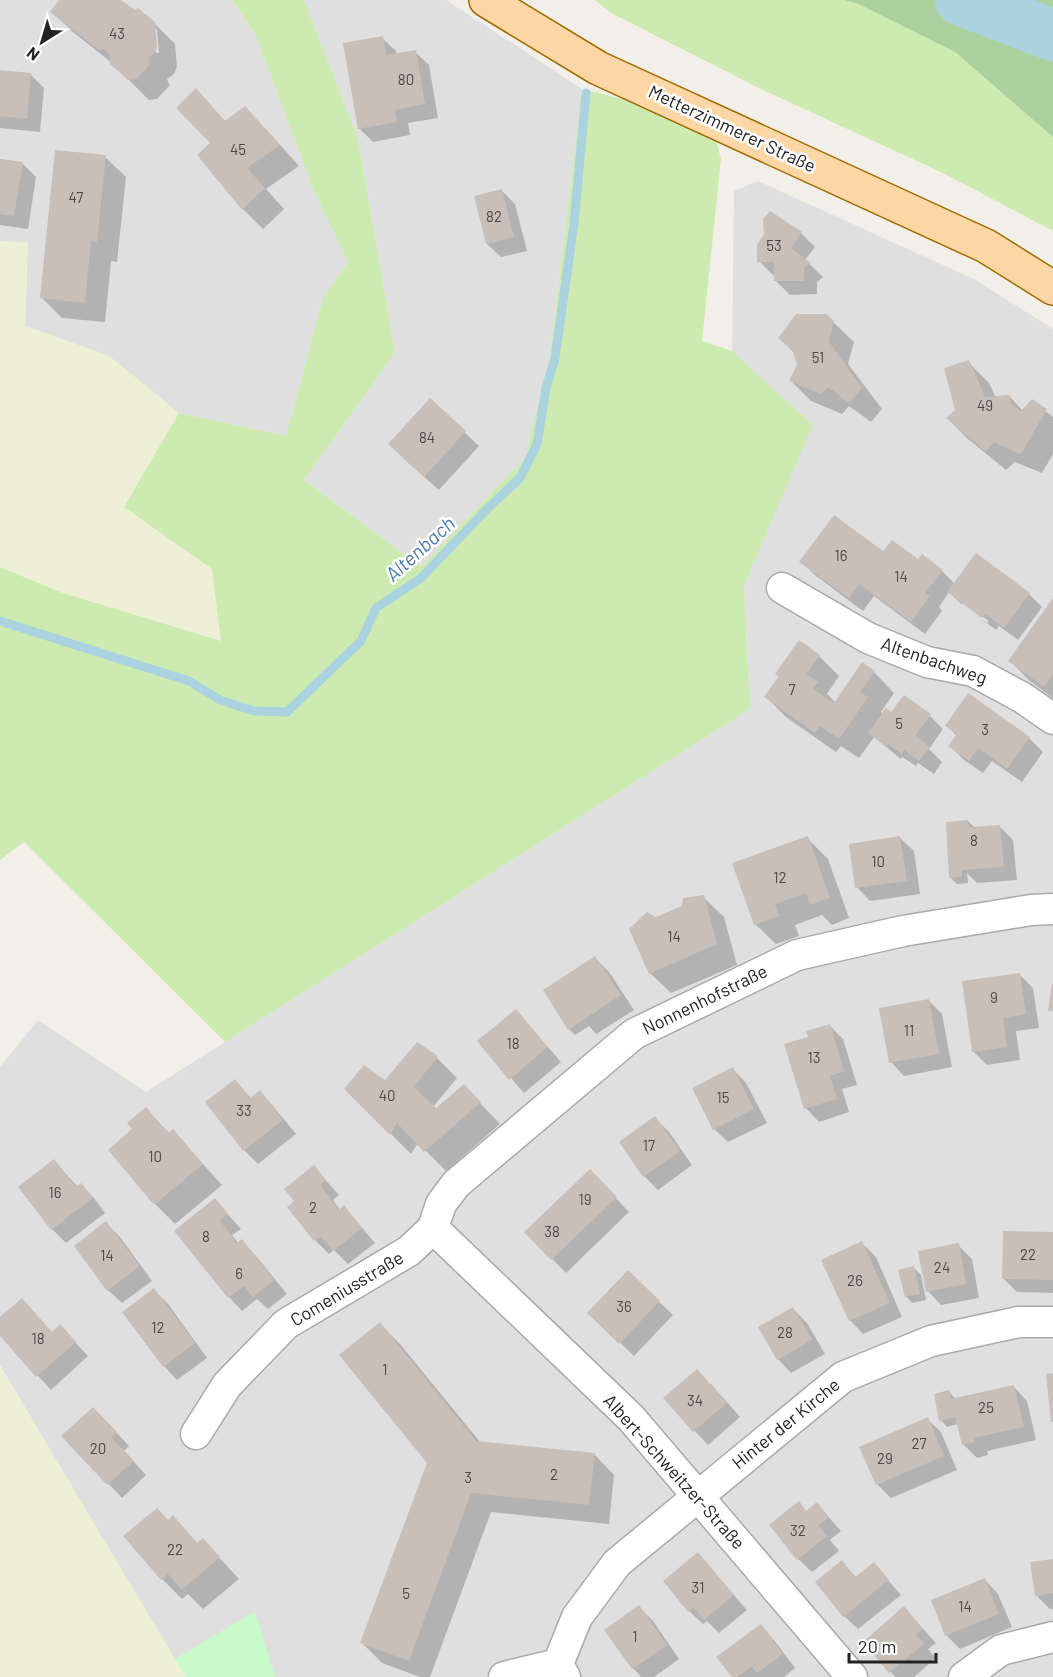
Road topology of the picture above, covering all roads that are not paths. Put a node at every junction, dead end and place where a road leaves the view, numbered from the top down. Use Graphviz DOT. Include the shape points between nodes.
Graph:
graph roads {
  1 [pos="486,0"];
  2 [pos="1053,288"];
  3 [pos="783,588"];
  4 [pos="1053,719"];
  5 [pos="1053,909"];
  6 [pos="433,1228"];
  7 [pos="1053,1322"];
  8 [pos="196,1434"];
  9 [pos="698,1495"];
  10 [pos="1053,1637"];
  11 [pos="561,1671"];
  12 [pos="504,1677"];
  13 [pos="852,1677"];
  14 [pos="964,1677"];
  1 -- 2 [label="main road, Metterzimmerer Straße" via="598,68 986,246"];
  3 -- 4 [label="street, Altenbachweg" via="868,638 927,662 973,671"];
  5 -- 6 [label="street, Nonnenhofstraße" via="903,931 797,956 634,1034 456,1184 441,1204"];
  6 -- 8 [label="street, Comeniusstraße" via="409,1251 286,1324 227,1385"];
  6 -- 9 [label="street, Albert-Schweitzer-Straße" via="631,1418"];
  7 -- 9 [label="street, Hinter der Kirche" via="1018,1322 931,1341 843,1377"];
  9 -- 11 [label="street, Hinter der Kirche" via="617,1563 577,1617"];
  9 -- 13 [label="street, Albert-Schweitzer-Straße"];
  10 -- 14 [label="street" via="1001,1650"];
  11 -- 12 [label="street"];
}
